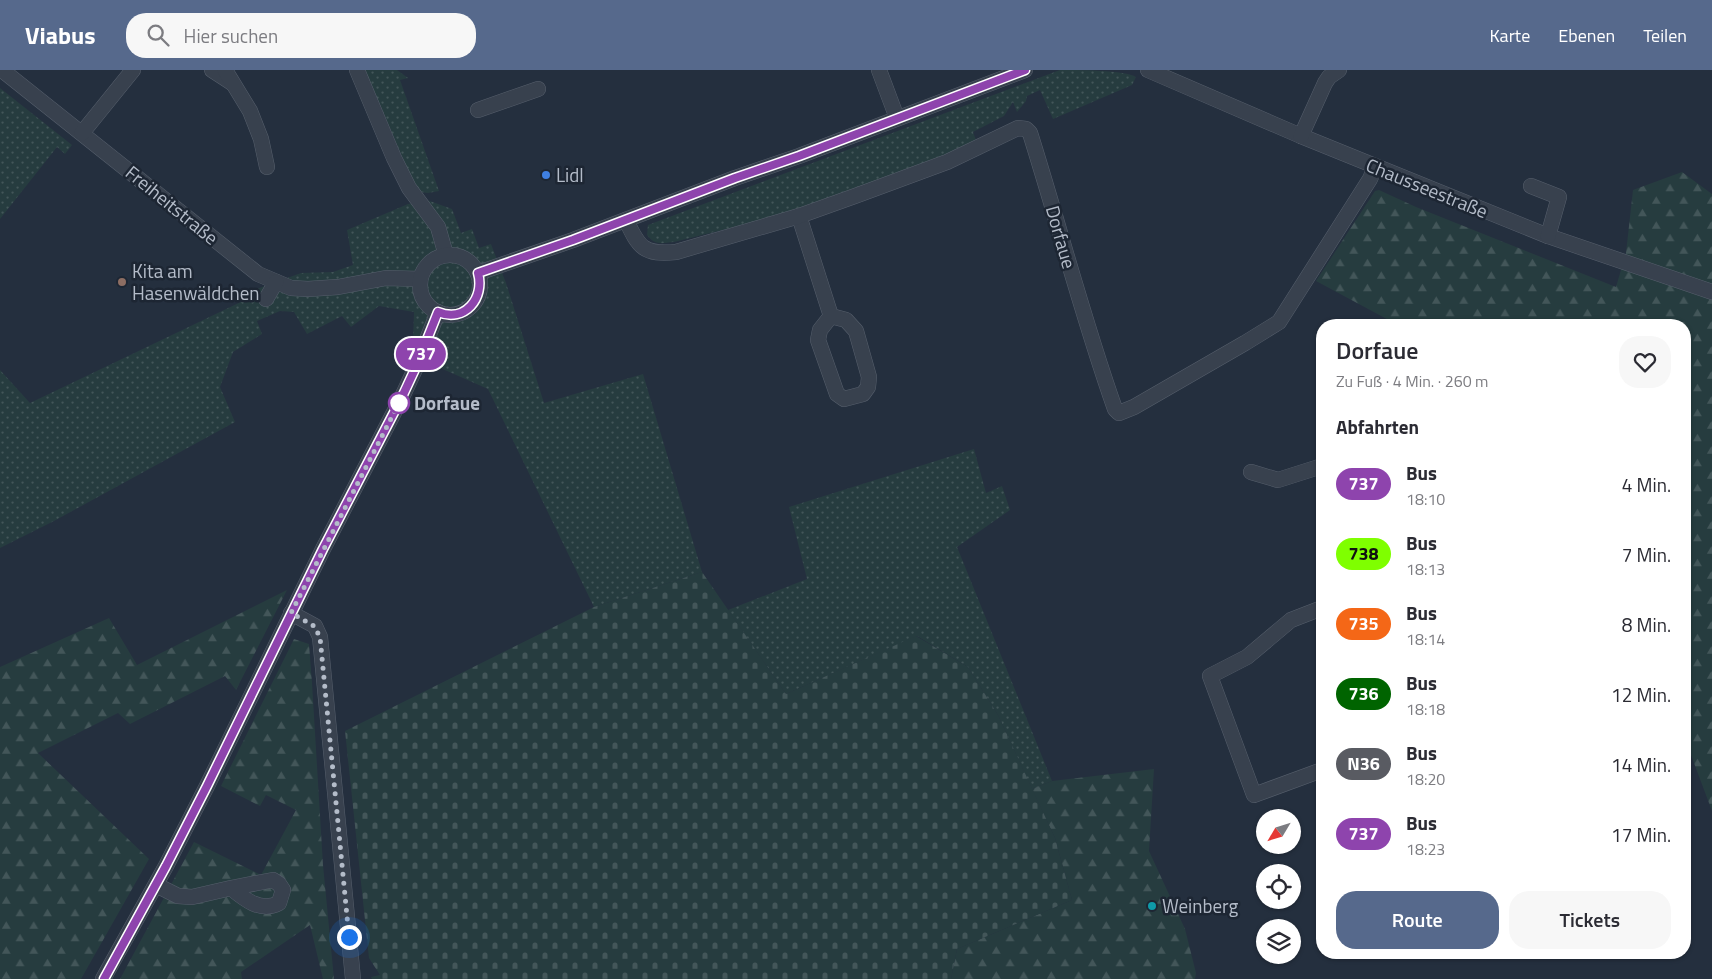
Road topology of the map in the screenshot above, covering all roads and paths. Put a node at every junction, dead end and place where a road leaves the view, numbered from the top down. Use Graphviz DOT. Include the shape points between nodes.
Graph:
graph roads {
  1 [pos="2,70"];
  2 [pos="134,70"];
  3 [pos="212,70"];
  4 [pos="357,70"];
  5 [pos="879,70"];
  6 [pos="1025,70"];
  7 [pos="1148,70"];
  8 [pos="1339,70"];
  9 [pos="228,76"];
  10 [pos="538,89"];
  11 [pos="478,110"];
  12 [pos="897,118"];
  13 [pos="82,133"];
  14 [pos="1301,136"];
  15 [pos="267,167"];
  16 [pos="1375,167"];
  17 [pos="1531,186"];
  18 [pos="799,216"];
  19 [pos="626,220"];
  20 [pos="1548,236"];
  21 [pos="446,255"];
  22 [pos="478,273"];
  23 [pos="420,279"];
  24 [pos="276,282"];
  25 [pos="1712,292"];
  26 [pos="266,299"];
  27 [pos="438,312"];
  28 [pos="831,316"];
  29 [pos="1316,468"];
  30 [pos="1251,472"];
  31 [pos="1316,611"];
  32 [pos="291,613"];
  33 [pos="1316,772"];
  34 [pos="156,885"];
  35 [pos="230,888"];
  36 [pos="104,979"];
  37 [pos="353,979"];
  1 -- 13 [label="street, Freiheitstraße"];
  2 -- 13 [label="street"];
  3 -- 9 [label="street"];
  4 -- 21 [label="street" via="409,188 438,227"];
  5 -- 12 [label="street"];
  6 -- 12 [label="street"];
  7 -- 14 [label="street, Chausseestraße"];
  8 -- 14 [label="street" via="1329,76"];
  9 -- 15 [label="street" via="253,118"];
  10 -- 11 [label="street"];
  12 -- 19 [label="street"];
  13 -- 24 [label="street, Freiheitstraße" via="258,274"];
  14 -- 16 [label="street, Chausseestraße"];
  16 -- 18 [label="street, Dorfaue" via="1279,322 1119,413 1115,410 1083,313 1026,129 1018,128 947,162"];
  16 -- 20 [label="street, Chausseestraße"];
  17 -- 20 [label="street" via="1560,196"];
  18 -- 19 [label="street, Dorfaue" via="685,250 657,254 645,249"];
  18 -- 28 [label="street"];
  19 -- 22 [label="street"];
  20 -- 25 [label="street, Chausseestraße"];
  21 -- 22 [label="street" via="465,259"];
  21 -- 23 [label="street" via="429,263"];
  22 -- 27 [label="street" via="478,297 470,307 459,314"];
  23 -- 24 [label="street, Freiheitstraße" via="386,278 323,290 291,288"];
  23 -- 27 [label="street" via="422,297 429,307"];
  24 -- 26 [label="street"];
  27 -- 32 [label="street" via="402,397"];
  28 -- 28 [label="street" via="846,320 856,331 869,377 863,394 844,399 837,394 818,340 820,330"];
  29 -- 30 [label="street" via="1278,480"];
  31 -- 33 [label="street" via="1290,620 1247,657 1210,676 1254,796"];
  32 -- 34 [label="street"];
  32 -- 37 [label="street" via="314,626 320,637"];
  34 -- 35 [label="street" via="178,896"];
  34 -- 36 [label="street"];
}
